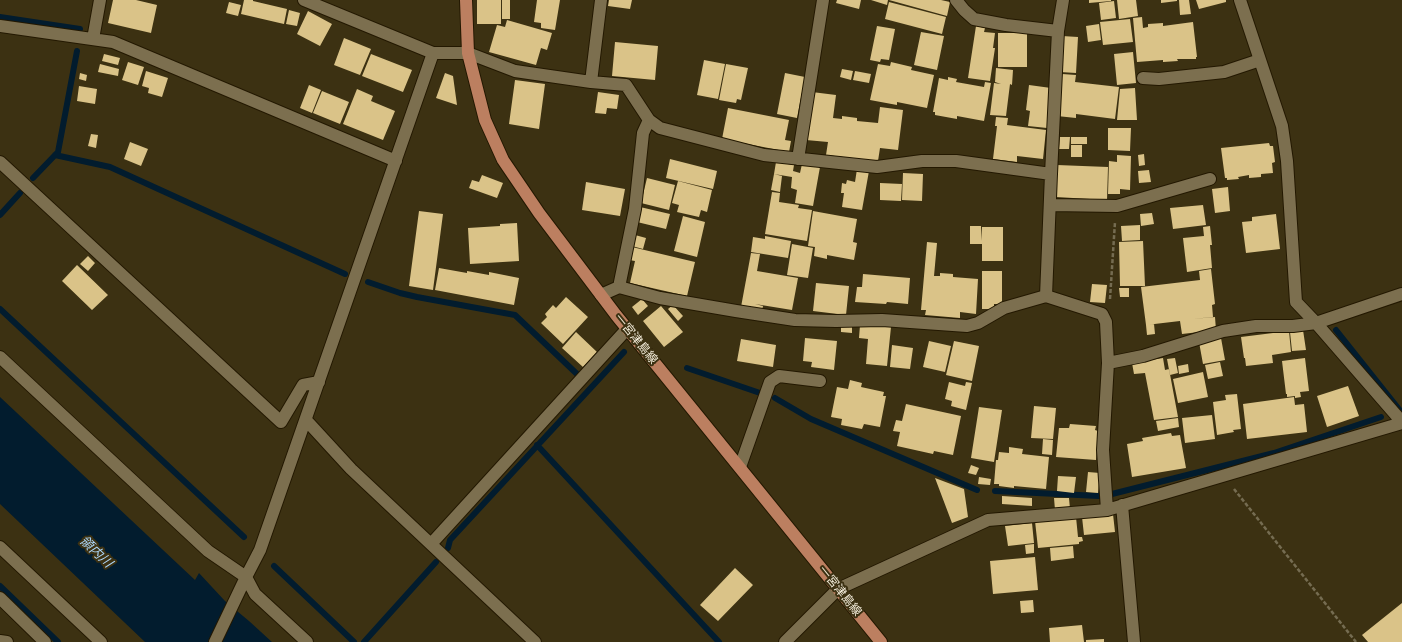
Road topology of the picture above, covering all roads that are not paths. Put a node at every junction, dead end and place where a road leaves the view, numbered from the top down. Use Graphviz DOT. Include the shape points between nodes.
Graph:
graph roads {
  1 [pos="100,0"];
  2 [pos="304,0"];
  3 [pos="466,0"];
  4 [pos="601,0"];
  5 [pos="823,0"];
  6 [pos="956,0"];
  7 [pos="1062,0"];
  8 [pos="1240,0"];
  9 [pos="0,26"];
  10 [pos="1058,31"];
  11 [pos="94,39"];
  12 [pos="468,52"];
  13 [pos="433,53"];
  14 [pos="1260,60"];
  15 [pos="1143,78"];
  16 [pos="591,82"];
  17 [pos="649,120"];
  18 [pos="798,159"];
  19 [pos="396,161"];
  20 [pos="0,162"];
  21 [pos="1051,174"];
  22 [pos="1210,179"];
  23 [pos="1050,205"];
  24 [pos="619,286"];
  25 [pos="1402,294"];
  26 [pos="601,295"];
  27 [pos="1046,296"];
  28 [pos="1316,323"];
  29 [pos="627,329"];
  30 [pos="0,357"];
  31 [pos="1108,362"];
  32 [pos="820,381"];
  33 [pos="319,382"];
  34 [pos="306,420"];
  35 [pos="1402,423"];
  36 [pos="740,467"];
  37 [pos="1122,505"];
  38 [pos="1107,510"];
  39 [pos="431,544"];
  40 [pos="0,547"];
  41 [pos="246,577"];
  42 [pos="838,588"];
  43 [pos="0,598"];
  44 [pos="0,641"];
  45 [pos="7,642"];
  46 [pos="46,642"];
  47 [pos="101,642"];
  48 [pos="216,642"];
  49 [pos="307,642"];
  50 [pos="535,642"];
  51 [pos="785,642"];
  52 [pos="881,642"];
  53 [pos="1134,642"];
  1 -- 11 [label="street"];
  2 -- 13 [label="street"];
  3 -- 12 [label="main road, 一宮津島線"];
  4 -- 16 [label="street"];
  5 -- 18 [label="street"];
  6 -- 10 [label="street" via="974,19"];
  7 -- 10 [label="street"];
  8 -- 14 [label="street"];
  9 -- 11 [label="street"];
  10 -- 21 [label="street"];
  11 -- 19 [label="street" via="113,42"];
  12 -- 13 [label="street"];
  12 -- 16 [label="street" via="515,72"];
  12 -- 26 [label="main road, 一宮津島線" via="485,120 503,160 539,213"];
  13 -- 19 [label="street"];
  14 -- 15 [label="street" via="1224,72 1159,79"];
  14 -- 28 [label="street" via="1282,126 1287,161 1296,302"];
  16 -- 17 [label="street" via="626,85"];
  17 -- 18 [label="street" via="660,128 682,134 764,155"];
  17 -- 24 [label="street" via="643,133 634,209"];
  18 -- 21 [label="street" via="877,167 922,161 956,161"];
  19 -- 33 [label="street"];
  20 -- 33 [label="street" via="281,422 303,385"];
  21 -- 23 [label="street"];
  22 -- 23 [label="street" via="1117,206"];
  23 -- 27 [label="street"];
  24 -- 26 [label="street"];
  24 -- 27 [label="street" via="660,298 795,320 882,320 967,326 978,323 1004,308"];
  25 -- 28 [label="street"];
  26 -- 29 [label="main road, 一宮津島線"];
  27 -- 31 [label="street" via="1102,314 1106,322"];
  28 -- 31 [label="street" via="1256,326 1223,331 1143,356"];
  28 -- 35 [label="street"];
  29 -- 36 [label="main road, 一宮津島線"];
  29 -- 39 [label="street"];
  30 -- 41 [label="street" via="208,551"];
  31 -- 38 [label="street" via="1102,450"];
  32 -- 36 [label="street" via="779,376 770,382"];
  33 -- 34 [label="street"];
  34 -- 39 [label="street" via="351,468"];
  34 -- 41 [label="street" via="260,550"];
  35 -- 37 [label="street"];
  36 -- 42 [label="main road, 一宮津島線"];
  37 -- 38 [label="street"];
  37 -- 53 [label="street"];
  38 -- 42 [label="street" via="988,520"];
  39 -- 50 [label="street"];
  40 -- 47 [label="street"];
  41 -- 48 [label="street"];
  41 -- 49 [label="street" via="255,594"];
  42 -- 51 [label="street"];
  42 -- 52 [label="main road, 一宮津島線"];
  43 -- 46 [label="street"];
  44 -- 45 [label="street"];
}
